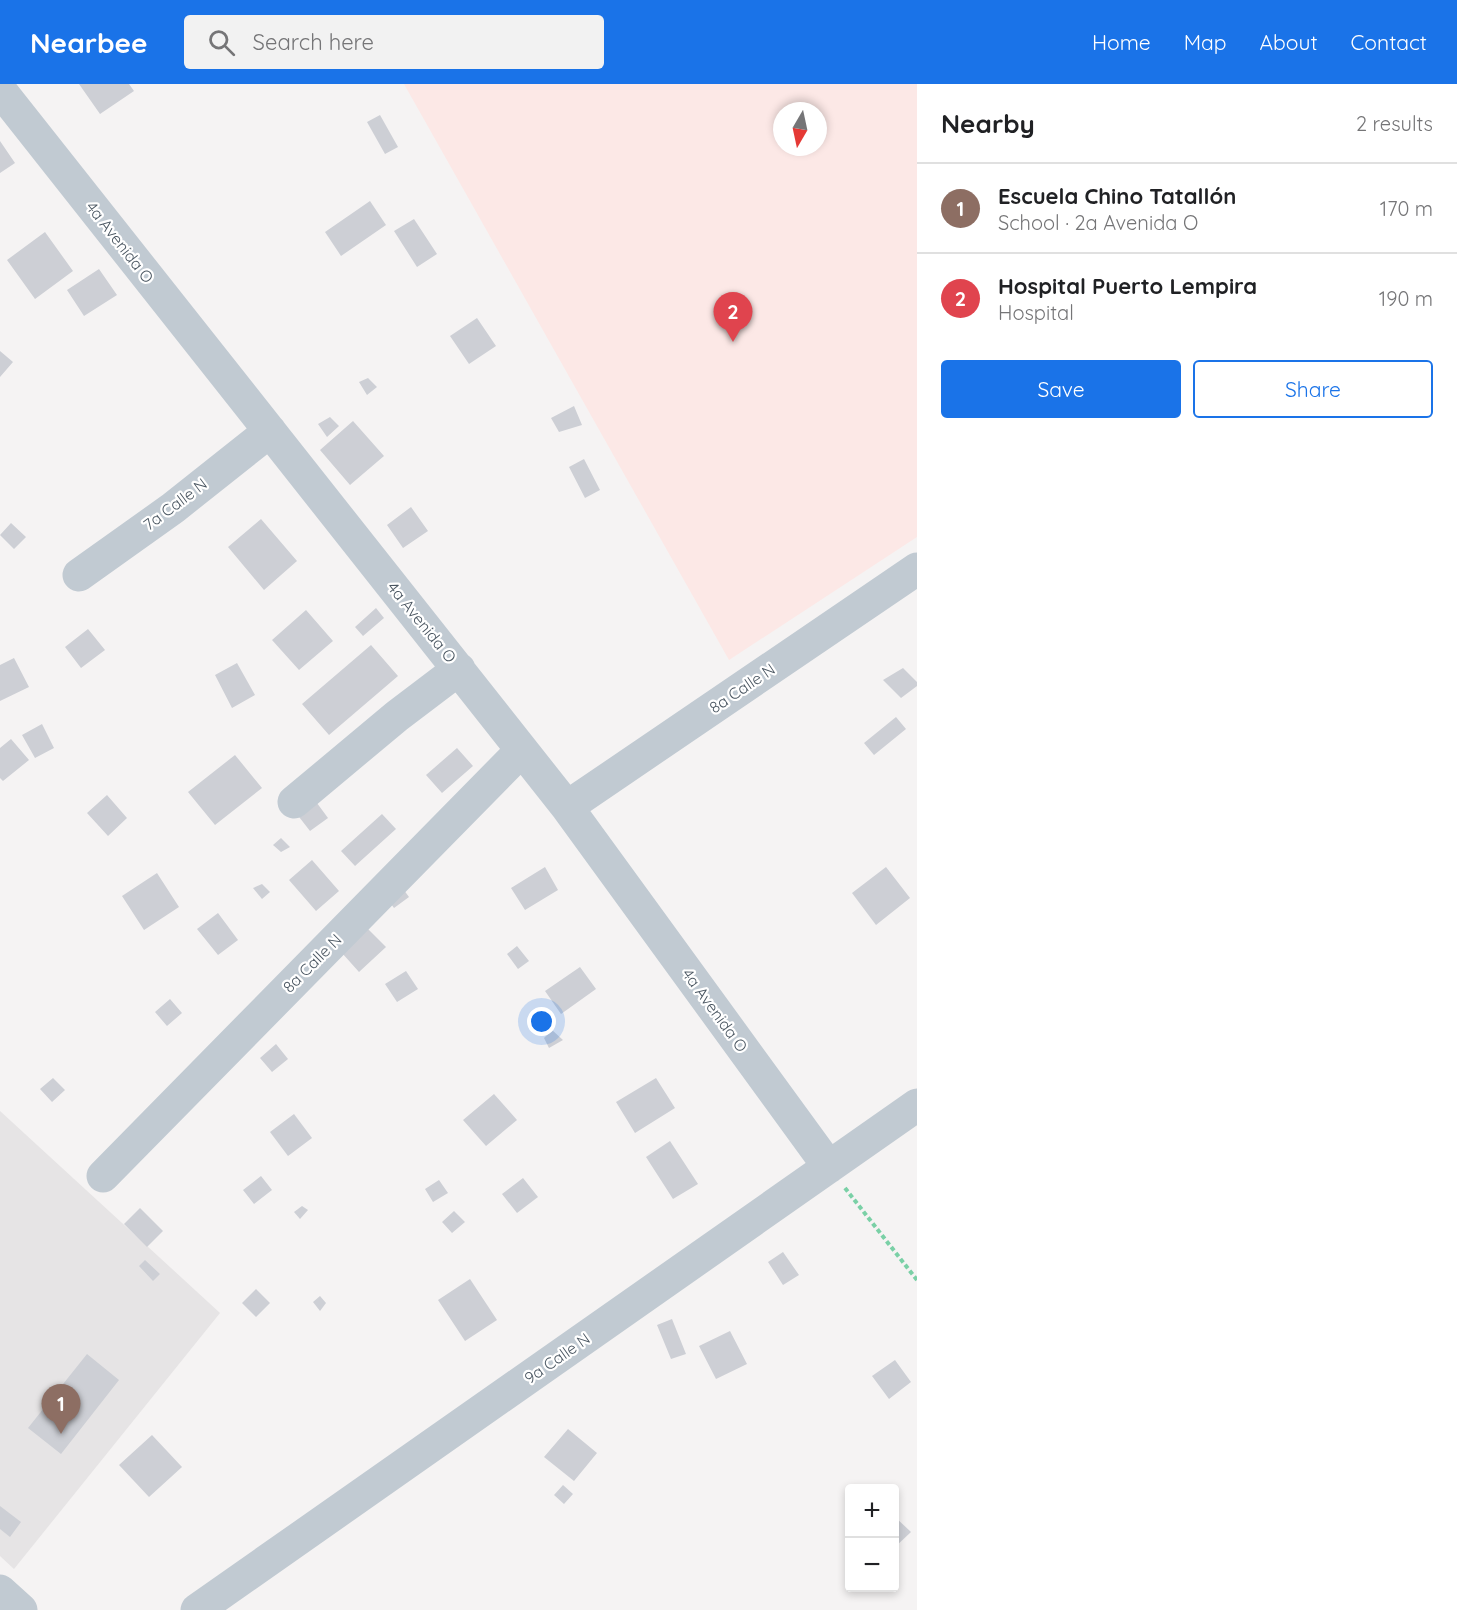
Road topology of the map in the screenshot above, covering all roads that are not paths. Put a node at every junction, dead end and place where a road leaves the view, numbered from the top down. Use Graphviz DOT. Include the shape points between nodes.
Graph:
graph roads {
  1 [pos="1,94"];
  2 [pos="270,431"];
  3 [pos="917,569"];
  4 [pos="79,575"];
  5 [pos="459,669"];
  6 [pos="521,751"];
  7 [pos="294,802"];
  8 [pos="567,807"];
  9 [pos="917,1105"];
  10 [pos="829,1167"];
  11 [pos="103,1176"];
  12 [pos="0,1591"];
  13 [pos="21,1610"];
  14 [pos="197,1610"];
  1 -- 2 [label="street, 4a Avenida O"];
  2 -- 4 [label="street, 7a Calle N"];
  2 -- 5 [label="street, 4a Avenida O"];
  3 -- 8 [label="street, 8a Calle N"];
  5 -- 6 [label="street, 4a Avenida O"];
  5 -- 7 [label="street"];
  6 -- 8 [label="street, 4a Avenida O"];
  6 -- 11 [label="street, 8a Calle N"];
  8 -- 10 [label="street, 4a Avenida O"];
  9 -- 10 [label="street, 9a Calle N"];
  10 -- 14 [label="street, 9a Calle N"];
  12 -- 13 [label="street"];
}
